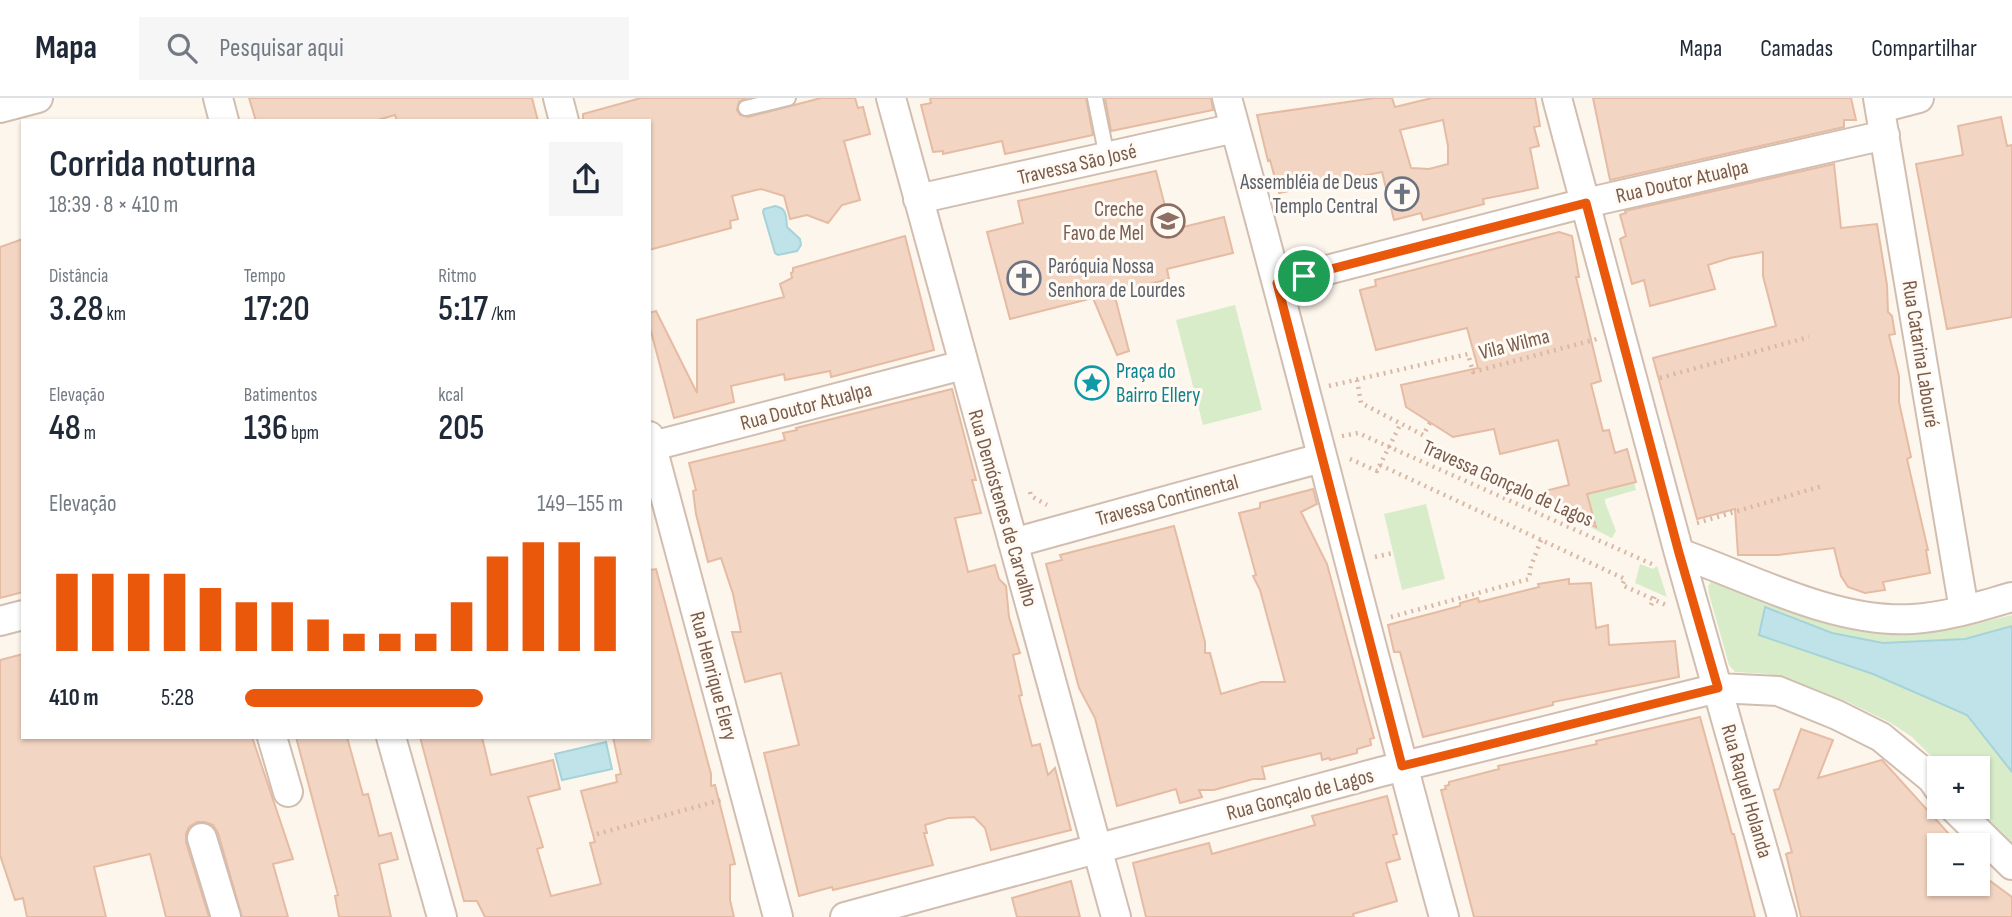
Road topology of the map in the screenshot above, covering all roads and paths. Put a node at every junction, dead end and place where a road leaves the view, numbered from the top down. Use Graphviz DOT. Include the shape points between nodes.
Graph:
graph roads {
  1 [pos="38,98"];
  2 [pos="218,98"];
  3 [pos="558,98"];
  4 [pos="788,98"];
  5 [pos="891,98"];
  6 [pos="1095,98"];
  7 [pos="1227,98"];
  8 [pos="1558,98"];
  9 [pos="1920,98"];
  10 [pos="0,108"];
  11 [pos="746,108"];
  12 [pos="1881,114"];
  13 [pos="223,119"];
  14 [pos="563,119"];
  15 [pos="1235,128"];
  16 [pos="1107,157"];
  17 [pos="918,199"];
  18 [pos="1586,203"];
  19 [pos="1277,283"];
  20 [pos="1621,333"];
  21 [pos="1809,337"];
  22 [pos="963,365"];
  23 [pos="1656,379"];
  24 [pos="1357,380"];
  25 [pos="1304,391"];
  26 [pos="1430,423"];
  27 [pos="1401,424"];
  28 [pos="651,443"];
  29 [pos="651,447"];
  30 [pos="1389,447"];
  31 [pos="1334,451"];
  32 [pos="1380,465"];
  33 [pos="1027,483"];
  34 [pos="1822,486"];
  35 [pos="1056,510"];
  36 [pos="1693,524"];
  37 [pos="1541,540"];
  38 [pos="1013,543"];
  39 [pos="1393,552"];
  40 [pos="1671,555"];
  41 [pos="1371,558"];
  42 [pos="2012,597"];
  43 [pos="1654,599"];
  44 [pos="1964,610"];
  45 [pos="21,616"];
  46 [pos="1383,619"];
  47 [pos="0,621"];
  48 [pos="1718,688"];
  49 [pos="273,739"];
  50 [pos="392,739"];
  51 [pos="1402,766"];
  52 [pos="1927,775"];
  53 [pos="288,792"];
  54 [pos="745,794"];
  55 [pos="1965,819"];
  56 [pos="597,834"];
  57 [pos="202,838"];
  58 [pos="1098,848"];
  59 [pos="2012,865"];
  60 [pos="226,917"];
  61 [pos="442,917"];
  62 [pos="778,917"];
  63 [pos="845,917"];
  64 [pos="1116,917"];
  65 [pos="1444,917"];
  66 [pos="1782,917"];
  1 -- 10 [label="street"];
  2 -- 13 [label="street"];
  3 -- 14 [label="street"];
  4 -- 11 [label="lane"];
  5 -- 17 [label="street, Rua Demóstenes de Carvalho"];
  6 -- 16 [label="lane"];
  7 -- 15 [label="street"];
  8 -- 18 [label="street, Rua Raquel Holanda"];
  9 -- 12 [label="street, Rua Doutor Atualpa"];
  12 -- 18 [label="street, Rua Doutor Atualpa"];
  12 -- 44 [label="street, Rua Catarina Labouré"];
  15 -- 16 [label="street, Travessa São José"];
  15 -- 19 [label="street"];
  16 -- 17 [label="street, Travessa São José"];
  17 -- 22 [label="street, Rua Demóstenes de Carvalho"];
  18 -- 19 [label="street, Rua Doutor Atualpa"];
  18 -- 20 [label="street, Rua Raquel Holanda"];
  19 -- 25 [label="street"];
  20 -- 24 [label="path, Vila Wilma" via="1473,372 1468,354"];
  20 -- 40 [label="street, Rua Raquel Holanda"];
  21 -- 23 [label="path"];
  22 -- 28 [label="street, Rua Doutor Atualpa"];
  22 -- 38 [label="street, Rua Demóstenes de Carvalho"];
  24 -- 25 [label="path, Vila Wilma"];
  24 -- 27 [label="path" via="1362,403"];
  25 -- 31 [label="street"];
  26 -- 27 [label="path" via="1423,435"];
  27 -- 30 [label="path"];
  29 -- 54 [label="street, Rua Henrique Elery"];
  30 -- 31 [label="path, Travessa Gonçalo de Lagos" via="1358,433"];
  30 -- 32 [label="path"];
  30 -- 40 [label="path, Travessa Gonçalo de Lagos" via="1653,566"];
  31 -- 32 [label="path" via="1377,471"];
  31 -- 38 [label="street, Travessa Continental"];
  31 -- 51 [label="street"];
  32 -- 37 [label="path"];
  33 -- 35 [label="path" via="1031,496"];
  34 -- 36 [label="path"];
  37 -- 43 [label="path" via="1625,579 1622,585"];
  37 -- 46 [label="path" via="1529,579"];
  38 -- 58 [label="street, Rua Demóstenes de Carvalho"];
  39 -- 41 [label="path"];
  40 -- 44 [label="street" via="1847,612 1911,620"];
  40 -- 48 [label="street, Rua Raquel Holanda"];
  42 -- 44 [label="street"];
  45 -- 47 [label="street"];
  48 -- 51 [label="street, Rua Gonçalo de Lagos"];
  48 -- 52 [label="street, Rua Gonçalo de Lagos" via="1778,691 1837,715 1881,737"];
  48 -- 66 [label="street, Rua Raquel Holanda"];
  49 -- 53 [label="street"];
  50 -- 61 [label="street"];
  51 -- 58 [label="street, Rua Gonçalo de Lagos"];
  51 -- 65 [label="street"];
  54 -- 56 [label="path"];
  54 -- 62 [label="street, Rua Henrique Elery"];
  55 -- 59 [label="street"];
  57 -- 60 [label="street"];
  58 -- 63 [label="street, Rua Gonçalo de Lagos"];
  58 -- 64 [label="street, Rua Demóstenes de Carvalho"];
}
